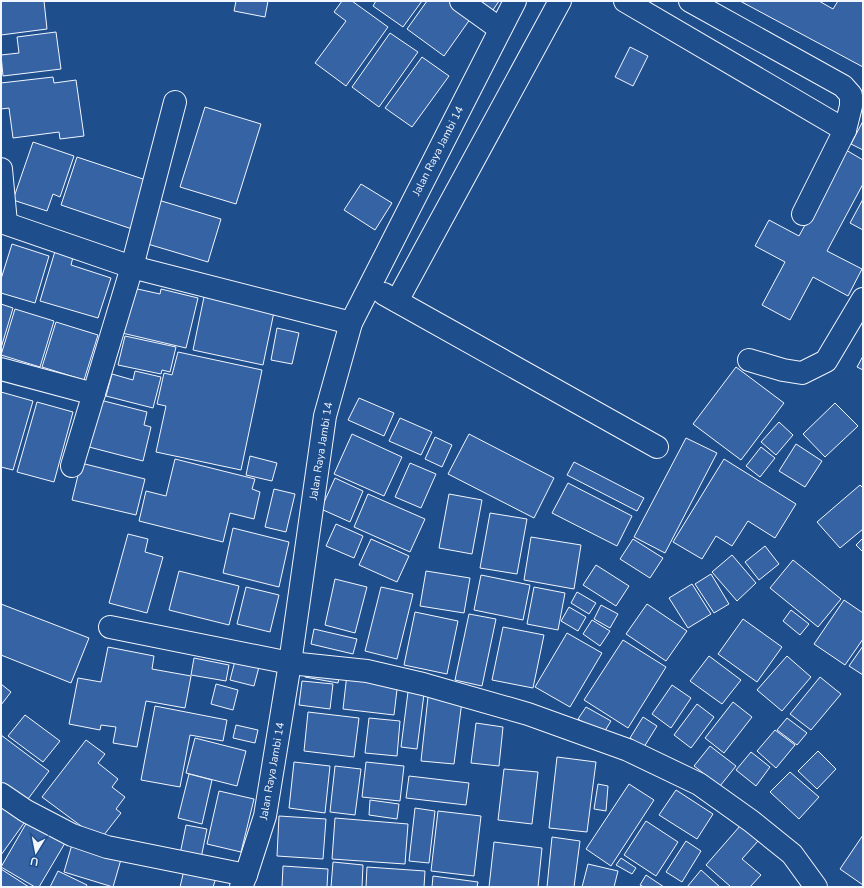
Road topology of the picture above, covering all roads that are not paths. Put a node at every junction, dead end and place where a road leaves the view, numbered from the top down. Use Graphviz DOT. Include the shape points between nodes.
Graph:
graph roads {
  1 [pos="461,1"];
  2 [pos="515,1"];
  3 [pos="560,1"];
  4 [pos="625,1"];
  5 [pos="690,1"];
  6 [pos="500,29"];
  7 [pos="176,102"];
  8 [pos="845,130"];
  9 [pos="1,169"];
  10 [pos="803,214"];
  11 [pos="4,222"];
  12 [pos="132,267"];
  13 [pos="370,286"];
  14 [pos="863,299"];
  15 [pos="397,301"];
  16 [pos="351,323"];
  17 [pos="749,360"];
  18 [pos="1,369"];
  19 [pos="94,394"];
  20 [pos="657,448"];
  21 [pos="72,466"];
  22 [pos="110,627"];
  23 [pos="290,663"];
  24 [pos="1,794"];
  25 [pos="244,881"];
  26 [pos="816,887"];
  1 -- 6 [label="street"];
  2 -- 6 [label="street, Jalan Raya Jambi 14"];
  3 -- 15 [label="street"];
  4 -- 8 [label="street"];
  5 -- 8 [label="street" via="843,86 851,95"];
  6 -- 13 [label="street, Jalan Raya Jambi 14"];
  7 -- 12 [label="street"];
  8 -- 10 [label="street"];
  9 -- 11 [label="street"];
  11 -- 12 [label="street"];
  12 -- 16 [label="street"];
  12 -- 19 [label="street"];
  13 -- 15 [label="street"];
  13 -- 16 [label="street, Jalan Raya Jambi 14"];
  14 -- 17 [label="street" via="826,361 802,373"];
  15 -- 20 [label="street"];
  16 -- 23 [label="street, Jalan Raya Jambi 14" via="325,416"];
  18 -- 19 [label="street"];
  19 -- 21 [label="street"];
  22 -- 23 [label="street"];
  23 -- 25 [label="street, Jalan Raya Jambi 14" via="265,816"];
  23 -- 26 [label="street" via="367,671 423,684 528,714 628,750 700,784 751,821 792,854"];
  24 -- 25 [label="street" via="26,811 72,835 107,847"];
}
